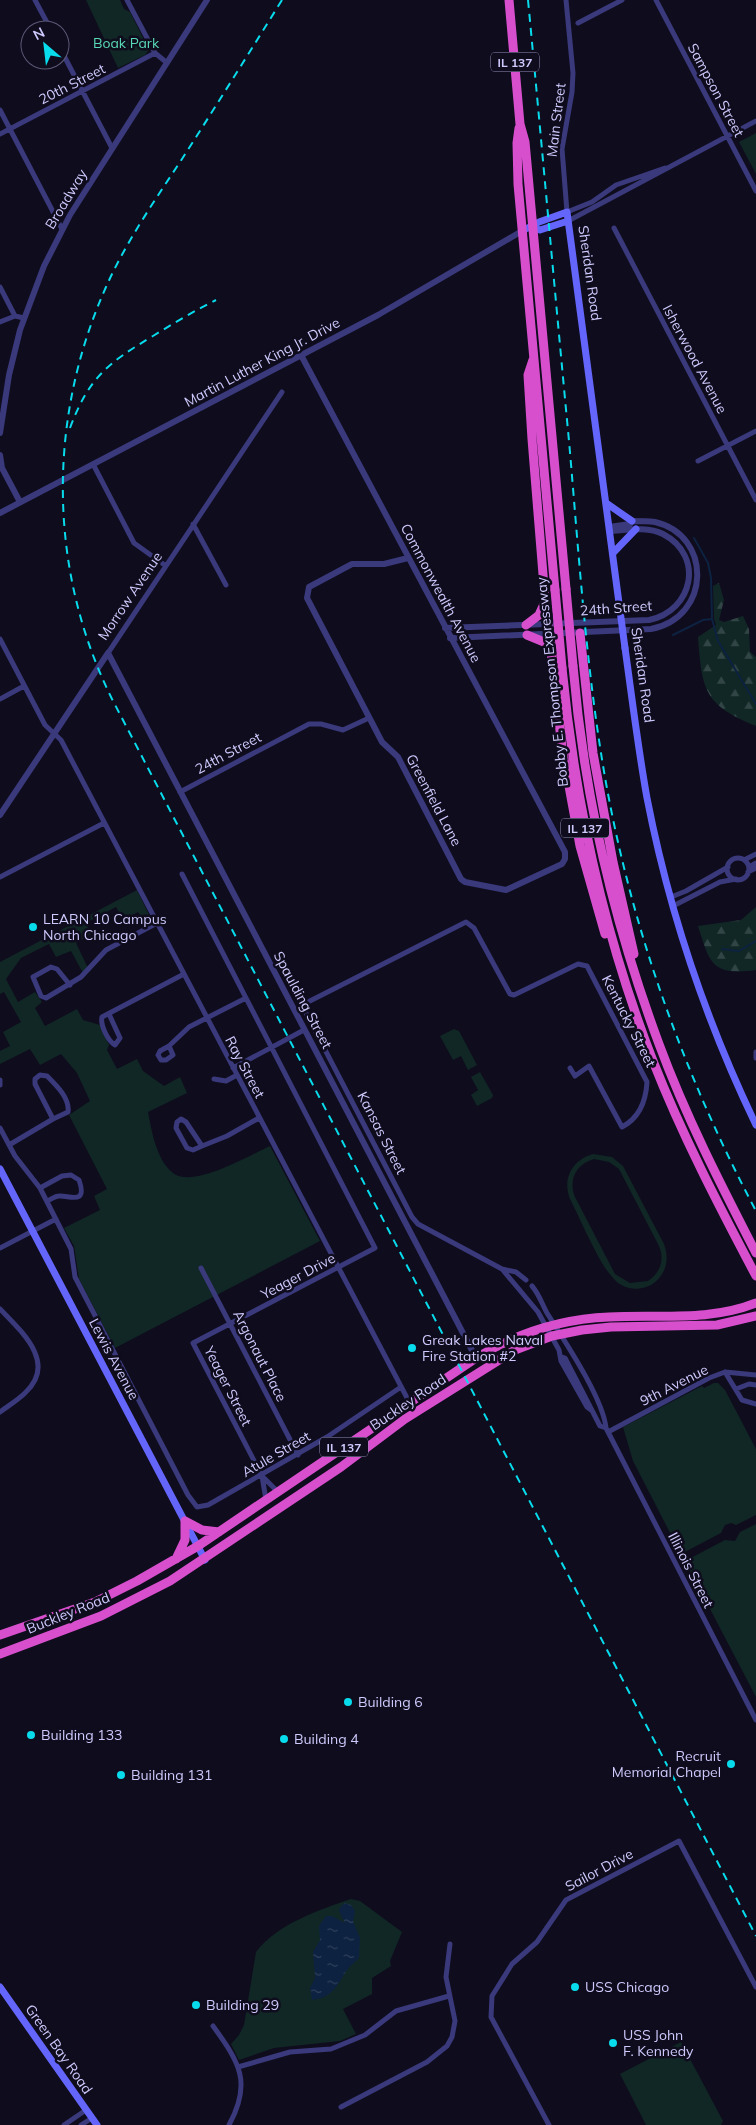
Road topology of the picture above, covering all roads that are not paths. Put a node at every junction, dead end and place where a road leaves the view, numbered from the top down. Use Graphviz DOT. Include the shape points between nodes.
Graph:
graph roads {
  1 [pos="35,0"];
  2 [pos="127,0"];
  3 [pos="206,0"];
  4 [pos="509,0"];
  5 [pos="566,0"];
  6 [pos="622,0"];
  7 [pos="656,0"];
  8 [pos="46,20"];
  9 [pos="578,23"];
  10 [pos="155,53"];
  11 [pos="166,62"];
  12 [pos="70,68"];
  13 [pos="82,91"];
  14 [pos="0,110"];
  15 [pos="756,121"];
  16 [pos="520,124"];
  17 [pos="10,129"];
  18 [pos="0,134"];
  19 [pos="728,136"];
  20 [pos="112,148"];
  21 [pos="665,168"];
  22 [pos="756,191"];
  23 [pos="598,202"];
  24 [pos="567,212"];
  25 [pos="568,221"];
  26 [pos="532,227"];
  27 [pos="614,228"];
  28 [pos="62,229"];
  29 [pos="522,231"];
  30 [pos="0,287"];
  31 [pos="15,316"];
  32 [pos="24,318"];
  33 [pos="0,322"];
  34 [pos="301,355"];
  35 [pos="533,360"];
  36 [pos="282,392"];
  37 [pos="756,431"];
  38 [pos="0,434"];
  39 [pos="728,446"];
  40 [pos="0,455"];
  41 [pos="698,461"];
  42 [pos="93,464"];
  43 [pos="1,466"];
  44 [pos="756,500"];
  45 [pos="20,502"];
  46 [pos="606,502"];
  47 [pos="0,513"];
  48 [pos="632,521"];
  49 [pos="193,524"];
  50 [pos="609,529"];
  51 [pos="636,529"];
  52 [pos="613,553"];
  53 [pos="408,558"];
  54 [pos="166,566"];
  55 [pos="226,585"];
  56 [pos="545,599"];
  57 [pos="445,628"];
  58 [pos="550,629"];
  59 [pos="527,630"];
  60 [pos="580,633"];
  61 [pos="450,638"];
  62 [pos="0,639"];
  63 [pos="551,650"];
  64 [pos="108,653"];
  65 [pos="24,686"];
  66 [pos="0,699"];
  67 [pos="369,718"];
  68 [pos="54,734"];
  69 [pos="180,792"];
  70 [pos="0,815"];
  71 [pos="104,823"];
  72 [pos="561,842"];
  73 [pos="756,854"];
  74 [pos="744,860"];
  75 [pos="756,863"];
  76 [pos="728,867"];
  77 [pos="756,868"];
  78 [pos="748,869"];
  79 [pos="182,874"];
  80 [pos="0,877"];
  81 [pos="736,879"];
  82 [pos="671,897"];
  83 [pos="673,906"];
  84 [pos="157,924"];
  85 [pos="282,967"];
  86 [pos="184,974"];
  87 [pos="635,974"];
  88 [pos="70,985"];
  89 [pos="627,985"];
  90 [pos="246,998"];
  91 [pos="302,1005"];
  92 [pos="109,1014"];
  93 [pos="207,1018"];
  94 [pos="304,1030"];
  95 [pos="169,1046"];
  96 [pos="272,1047"];
  97 [pos="756,1052"];
  98 [pos="756,1058"];
  99 [pos="233,1068"];
  100 [pos="570,1068"];
  101 [pos="237,1075"];
  102 [pos="214,1079"];
  103 [pos="0,1080"];
  104 [pos="0,1086"];
  105 [pos="259,1118"];
  106 [pos="53,1119"];
  107 [pos="756,1125"];
  108 [pos="0,1128"];
  109 [pos="9,1145"];
  110 [pos="202,1146"];
  111 [pos="0,1169"];
  112 [pos="40,1188"];
  113 [pos="47,1201"];
  114 [pos="56,1218"];
  115 [pos="32,1230"];
  116 [pos="0,1248"];
  117 [pos="756,1253"];
  118 [pos="201,1268"];
  119 [pos="338,1268"];
  120 [pos="502,1269"];
  121 [pos="756,1276"];
  122 [pos="526,1280"];
  123 [pos="532,1286"];
  124 [pos="756,1303"];
  125 [pos="0,1309"];
  126 [pos="756,1316"];
  127 [pos="231,1324"];
  128 [pos="551,1325"];
  129 [pos="557,1334"];
  130 [pos="476,1358"];
  131 [pos="725,1372"];
  132 [pos="755,1375"];
  133 [pos="756,1385"];
  134 [pos="402,1386"];
  135 [pos="736,1389"];
  136 [pos="410,1403"];
  137 [pos="756,1404"];
  138 [pos="0,1412"];
  139 [pos="416,1413"];
  140 [pos="607,1430"];
  141 [pos="298,1455"];
  142 [pos="262,1476"];
  143 [pos="278,1492"];
  144 [pos="266,1500"];
  145 [pos="185,1521"];
  146 [pos="219,1532"];
  147 [pos="198,1546"];
  148 [pos="176,1560"];
  149 [pos="205,1560"];
  150 [pos="95,1602"];
  151 [pos="101,1616"];
  152 [pos="0,1636"];
  153 [pos="0,1654"];
  154 [pos="756,1720"];
  155 [pos="450,1944"];
  156 [pos="0,1987"];
  157 [pos="756,1987"];
  158 [pos="449,1996"];
  159 [pos="214,2026"];
  160 [pos="238,2067"];
  161 [pos="341,2107"];
  162 [pos="86,2110"];
  163 [pos="92,2118"];
  164 [pos="64,2125"];
  165 [pos="81,2125"];
  166 [pos="97,2125"];
  167 [pos="229,2125"];
  168 [pos="549,2125"];
  1 -- 8 [label="street"];
  2 -- 10 [label="street"];
  3 -- 11 [label="street, Broadway"];
  4 -- 16 [label="highway, IL 137"];
  5 -- 24 [label="street, Main Street" via="573,74 562,149"];
  6 -- 9 [label="street"];
  7 -- 19 [label="street, Sampson Street"];
  10 -- 11 [label="street"];
  10 -- 13 [label="street, 20th Street"];
  11 -- 20 [label="street, Broadway"];
  12 -- 13 [label="street"];
  13 -- 17 [label="street, 20th Street"];
  13 -- 20 [label="street"];
  14 -- 17 [label="street"];
  15 -- 19 [label="street"];
  16 -- 26 [label="highway, IL 137" via="525,142"];
  16 -- 29 [label="highway, IL 137" via="516,143"];
  17 -- 18 [label="street, 20th Street"];
  17 -- 28 [label="street"];
  19 -- 21 [label="street"];
  19 -- 22 [label="street, Sampson Street"];
  20 -- 28 [label="street, Broadway"];
  21 -- 23 [label="street"];
  21 -- 23 [label="street" via="616,185 603,192"];
  23 -- 24 [label="street"];
  23 -- 25 [label="street"];
  24 -- 25 [label="main road, Sheridan Road"];
  24 -- 26 [label="main road, Martin Luther King Jr. Drive"];
  25 -- 26 [label="main road, Martin Luther King Jr. Drive" via="540,230"];
  25 -- 46 [label="main road, Sheridan Road"];
  26 -- 29 [label="main road, Martin Luther King Jr. Drive"];
  26 -- 87 [label="highway, Bobby E. Thompson Expressway / IL 137, bridge" via="586,770 613,899"];
  27 -- 39 [label="street, Isherwood Avenue"];
  28 -- 32 [label="street, Broadway"];
  29 -- 34 [label="street, Martin Luther King Jr. Drive"];
  29 -- 35 [label="highway, Bobby E. Thompson Expressway / IL 137"];
  30 -- 31 [label="street"];
  31 -- 32 [label="street"];
  31 -- 33 [label="street"];
  32 -- 38 [label="street, Broadway" via="9,375"];
  34 -- 42 [label="street, Martin Luther King Jr. Drive"];
  34 -- 53 [label="street, Commonwealth Avenue"];
  35 -- 56 [label="highway" via="528,375"];
  35 -- 89 [label="highway, Bobby E. Thompson Expressway / IL 137, bridge" via="562,668 581,806 601,895"];
  36 -- 49 [label="street, Morrow Avenue"];
  37 -- 39 [label="street"];
  39 -- 41 [label="street"];
  39 -- 44 [label="street, Isherwood Avenue"];
  40 -- 43 [label="street"];
  42 -- 45 [label="street, Martin Luther King Jr. Drive"];
  42 -- 54 [label="street" via="132,540"];
  43 -- 45 [label="street"];
  45 -- 47 [label="street, Martin Luther King Jr. Drive"];
  46 -- 48 [label="main road"];
  46 -- 50 [label="main road, Sheridan Road"];
  48 -- 50 [label="street, 24th Street"];
  48 -- 60 [label="street, 24th Street" via="657,522 687,543 697,574 695,593 689,606 682,615 660,627"];
  49 -- 54 [label="street, Morrow Avenue"];
  49 -- 55 [label="street"];
  50 -- 51 [label="street, 24th Street"];
  50 -- 52 [label="main road, Sheridan Road"];
  51 -- 52 [label="main road"];
  51 -- 58 [label="street, 24th Street" via="663,534 683,552 689,575 686,591 679,603 664,615 649,620"];
  52 -- 82 [label="main road, Sheridan Road, bridge" via="647,799"];
  53 -- 57 [label="street, Commonwealth Avenue"];
  53 -- 67 [label="street, Greenfield Lane" via="384,564 352,564 312,584 306,595"];
  54 -- 64 [label="street, Morrow Avenue"];
  56 -- 58 [label="highway"];
  56 -- 59 [label="highway" via="540,613"];
  57 -- 59 [label="street, 24th Street"];
  57 -- 61 [label="street, Commonwealth Avenue"];
  58 -- 59 [label="street, 24th Street"];
  58 -- 60 [label="street, 24th Street"];
  58 -- 63 [label="highway"];
  59 -- 61 [label="street, 24th Street"];
  59 -- 63 [label="highway"];
  60 -- 87 [label="highway" via="593,754 634,953"];
  61 -- 72 [label="street, Commonwealth Avenue"];
  62 -- 65 [label="street, Ray Street"];
  63 -- 89 [label="highway" via="566,778 580,846 606,939"];
  64 -- 68 [label="street, Morrow Avenue"];
  64 -- 69 [label="street, Spaulding Street"];
  65 -- 66 [label="street"];
  65 -- 68 [label="street, Ray Street" via="45,725"];
  67 -- 69 [label="street, 24th Street" via="343,730 309,724"];
  67 -- 72 [label="street, Greenfield Lane" via="382,742 398,757 465,882 510,890 562,864 566,856"];
  68 -- 70 [label="street, Morrow Avenue"];
  68 -- 71 [label="street, Ray Street" via="61,740"];
  69 -- 94 [label="street, Spaulding Street"];
  71 -- 80 [label="street"];
  71 -- 84 [label="street, Ray Street"];
  73 -- 74 [label="street"];
  74 -- 76 [label="street" via="735,859"];
  74 -- 78 [label="street"];
  75 -- 78 [label="street"];
  76 -- 81 [label="street" via="729,875"];
  76 -- 82 [label="street"];
  77 -- 78 [label="street"];
  78 -- 81 [label="street" via="744,878"];
  79 -- 90 [label="street"];
  81 -- 83 [label="street" via="720,882"];
  82 -- 83 [label="main road, Sheridan Road"];
  83 -- 107 [label="main road, Sheridan Road" via="708,1013"];
  84 -- 86 [label="street, Ray Street"];
  84 -- 88 [label="street" via="106,950 87,972"];
  85 -- 91 [label="street, Kansas Street"];
  86 -- 92 [label="street"];
  86 -- 93 [label="street, Ray Street"];
  87 -- 117 [label="highway, Bobby E. Thompson Expressway / IL 137" via="689,1116"];
  88 -- 88 [label="street" via="52,967 33,977 43,998"];
  89 -- 121 [label="highway, Bobby E. Thompson Expressway / IL 137" via="678,1120"];
  90 -- 93 [label="street"];
  90 -- 96 [label="street"];
  91 -- 100 [label="street, Kentucky Street" via="466,922 474,928 510,994 514,995 578,964 588,966 647,1082 641,1109 622,1127 589,1066 575,1076"];
  91 -- 120 [label="street, Kansas Street" via="412,1217 435,1234"];
  92 -- 92 [label="street" via="120,1038 115,1045 101,1022 102,1017"];
  93 -- 95 [label="street" via="180,1034"];
  93 -- 99 [label="street, Ray Street"];
  94 -- 96 [label="street"];
  94 -- 130 [label="street, Spaulding Street"];
  96 -- 99 [label="street"];
  96 -- 119 [label="street, Yeager Drive" via="375,1247"];
  97 -- 98 [label="street"];
  99 -- 101 [label="street, Ray Street"];
  101 -- 102 [label="street" via="226,1081"];
  101 -- 105 [label="street, Ray Street"];
  103 -- 104 [label="street"];
  105 -- 110 [label="street"];
  105 -- 119 [label="street, Ray Street"];
  106 -- 106 [label="street" via="68,1112 68,1104 58,1087 47,1076 40,1075 35,1084"];
  106 -- 109 [label="street"];
  108 -- 109 [label="street"];
  109 -- 112 [label="street"];
  110 -- 110 [label="street" via="193,1150 187,1148 176,1128 177,1122 186,1122"];
  111 -- 115 [label="main road, Lewis Avenue"];
  112 -- 113 [label="street"];
  112 -- 113 [label="street" via="62,1176 71,1175 79,1180 81,1191 77,1198 59,1196"];
  113 -- 114 [label="street"];
  114 -- 115 [label="street"];
  114 -- 142 [label="street, Atule Street" via="71,1249 75,1277 197,1507 204,1507"];
  115 -- 116 [label="street"];
  115 -- 145 [label="main road, Lewis Avenue"];
  118 -- 127 [label="street, Argonaut Place"];
  119 -- 127 [label="street, Yeager Drive"];
  119 -- 134 [label="street, Ray Street"];
  120 -- 122 [label="street, Kansas Street" via="516,1272"];
  120 -- 128 [label="street, Kansas Street"];
  123 -- 128 [label="street"];
  124 -- 128 [label="highway, Buckley Road / IL 137" via="712,1315 609,1317"];
  125 -- 138 [label="street" via="27,1337 38,1361 33,1383"];
  126 -- 129 [label="highway, Buckley Road / IL 137" via="717,1325 602,1327"];
  127 -- 141 [label="street, Argonaut Place"];
  127 -- 142 [label="street, Yeager Street" via="194,1343"];
  128 -- 129 [label="street, Illinois Street"];
  128 -- 129 [label="street, Illinois Street"];
  128 -- 130 [label="highway, Buckley Road / IL 137" via="505,1341"];
  129 -- 139 [label="highway, Buckley Road / IL 137" via="504,1356"];
  129 -- 140 [label="street, Illinois Street" via="605,1419"];
  129 -- 140 [label="street, Illinois Street" via="563,1365 600,1426"];
  130 -- 136 [label="highway, Buckley Road / IL 137"];
  131 -- 132 [label="street, 9th Avenue"];
  131 -- 135 [label="street"];
  131 -- 140 [label="street, 9th Avenue"];
  133 -- 135 [label="street"];
  134 -- 136 [label="street, Ray Street"];
  134 -- 141 [label="street, Atule Street"];
  135 -- 137 [label="street" via="742,1400"];
  136 -- 139 [label="street, Ray Street"];
  136 -- 143 [label="highway, Buckley Road / IL 137"];
  139 -- 149 [label="highway, Buckley Road / IL 137"];
  140 -- 154 [label="street, Illinois Street"];
  141 -- 142 [label="street, Atule Street"];
  142 -- 143 [label="street"];
  142 -- 144 [label="street"];
  143 -- 144 [label="highway, Buckley Road / IL 137"];
  144 -- 146 [label="highway, Buckley Road / IL 137"];
  145 -- 146 [label="highway" via="202,1530"];
  145 -- 147 [label="main road, Lewis Avenue"];
  145 -- 148 [label="highway" via="185,1540"];
  146 -- 147 [label="highway, Buckley Road / IL 137"];
  147 -- 148 [label="highway, Buckley Road / IL 137"];
  147 -- 149 [label="main road, Lewis Avenue"];
  148 -- 150 [label="highway, Buckley Road / IL 137"];
  149 -- 151 [label="highway, Buckley Road / IL 137" via="148,1594"];
  150 -- 151 [label="highway"];
  150 -- 152 [label="highway, Buckley Road / IL 137"];
  151 -- 153 [label="highway, Buckley Road / IL 137"];
  155 -- 158 [label="street" via="446,1977"];
  156 -- 162 [label="main road, Green Bay Road"];
  157 -- 168 [label="street, Sailor Drive" via="679,1841 566,1900 537,1942 512,1964 492,1996 491,2017"];
  158 -- 160 [label="street" via="396,2011 365,2035 331,2049 279,2054"];
  158 -- 161 [label="street" via="455,2021 452,2037 444,2050"];
  159 -- 160 [label="street"];
  160 -- 167 [label="street" via="242,2099"];
  162 -- 163 [label="main road, Green Bay Road"];
  162 -- 164 [label="street"];
  163 -- 165 [label="street"];
  163 -- 166 [label="main road, Green Bay Road"];
}
